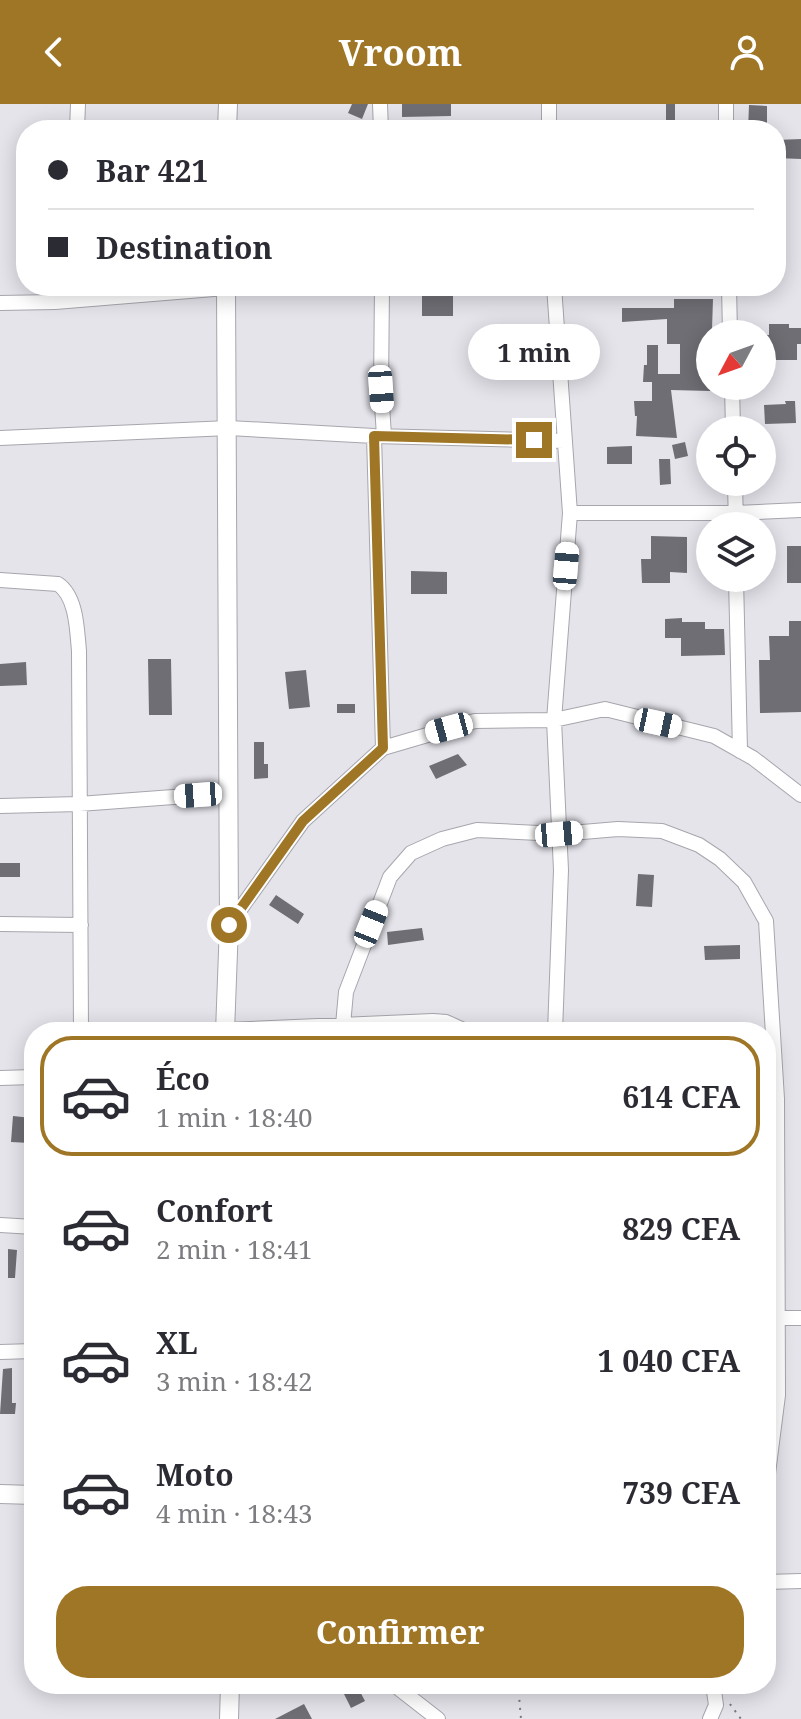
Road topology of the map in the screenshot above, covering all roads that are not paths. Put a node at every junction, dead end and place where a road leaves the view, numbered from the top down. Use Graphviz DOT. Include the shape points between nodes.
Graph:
graph roads {
  1 [pos="77,296"];
  2 [pos="226,296"];
  3 [pos="382,296"];
  4 [pos="555,296"];
  5 [pos="729,296"];
  6 [pos="0,303"];
  7 [pos="730,320"];
  8 [pos="229,428"];
  9 [pos="379,436"];
  10 [pos="0,438"];
  11 [pos="564,441"];
  12 [pos="801,510"];
  13 [pos="570,513"];
  14 [pos="776,513"];
  15 [pos="696,518"];
  16 [pos="0,580"];
  17 [pos="736,592"];
  18 [pos="554,720"];
  19 [pos="383,748"];
  20 [pos="740,751"];
  21 [pos="227,793"];
  22 [pos="801,795"];
  23 [pos="79,804"];
  24 [pos="0,806"];
  25 [pos="559,834"];
  26 [pos="0,924"];
  27 [pos="81,925"];
  28 [pos="229,925"];
  29 [pos="81,1022"];
  30 [pos="225,1022"];
  31 [pos="343,1022"];
  32 [pos="410,1022"];
  33 [pos="446,1022"];
  34 [pos="555,1022"];
  35 [pos="773,1022"];
  36 [pos="24,1077"];
  37 [pos="0,1078"];
  38 [pos="776,1078"];
  39 [pos="776,1136"];
  40 [pos="0,1225"];
  41 [pos="24,1226"];
  42 [pos="776,1318"];
  43 [pos="801,1318"];
  44 [pos="24,1351"];
  45 [pos="0,1352"];
  46 [pos="776,1373"];
  47 [pos="776,1411"];
  48 [pos="0,1494"];
  49 [pos="24,1495"];
  50 [pos="801,1581"];
  51 [pos="776,1582"];
  52 [pos="230,1694"];
  53 [pos="406,1694"];
  54 [pos="714,1694"];
  55 [pos="229,1719"];
  56 [pos="438,1719"];
  57 [pos="710,1719"];
  1 -- 6 [label="street" via="55,302"];
  2 -- 8 [label="street"];
  3 -- 9 [label="street"];
  4 -- 11 [label="street"];
  5 -- 7 [label="street"];
  8 -- 9 [label="street"];
  8 -- 10 [label="street"];
  8 -- 21 [label="street"];
  9 -- 11 [label="street"];
  9 -- 19 [label="street"];
  11 -- 13 [label="street"];
  12 -- 14 [label="street"];
  13 -- 15 [label="street"];
  13 -- 18 [label="street"];
  16 -- 23 [label="street" via="52,582 63,588 71,603 79,651"];
  17 -- 20 [label="street"];
  18 -- 19 [label="street" via="475,721"];
  18 -- 20 [label="street" via="605,709 714,736"];
  18 -- 25 [label="street"];
  19 -- 28 [label="street" via="303,821"];
  20 -- 22 [label="street"];
  21 -- 23 [label="street"];
  21 -- 28 [label="street"];
  23 -- 24 [label="street"];
  23 -- 27 [label="street"];
  25 -- 31 [label="street" via="477,830 411,853 390,877 371,924 346,992"];
  25 -- 34 [label="street"];
  25 -- 35 [label="street" via="662,831 720,859 744,882 766,921"];
  26 -- 27 [label="street"];
  27 -- 29 [label="street"];
  28 -- 30 [label="street"];
  32 -- 33 [label="street"];
  36 -- 37 [label="street"];
  38 -- 39 [label="street"];
  40 -- 41 [label="street"];
  42 -- 43 [label="street"];
  44 -- 45 [label="street"];
  46 -- 47 [label="street"];
  48 -- 49 [label="street"];
  50 -- 51 [label="street"];
  52 -- 55 [label="street"];
  53 -- 56 [label="street"];
  54 -- 57 [label="street"];
}
